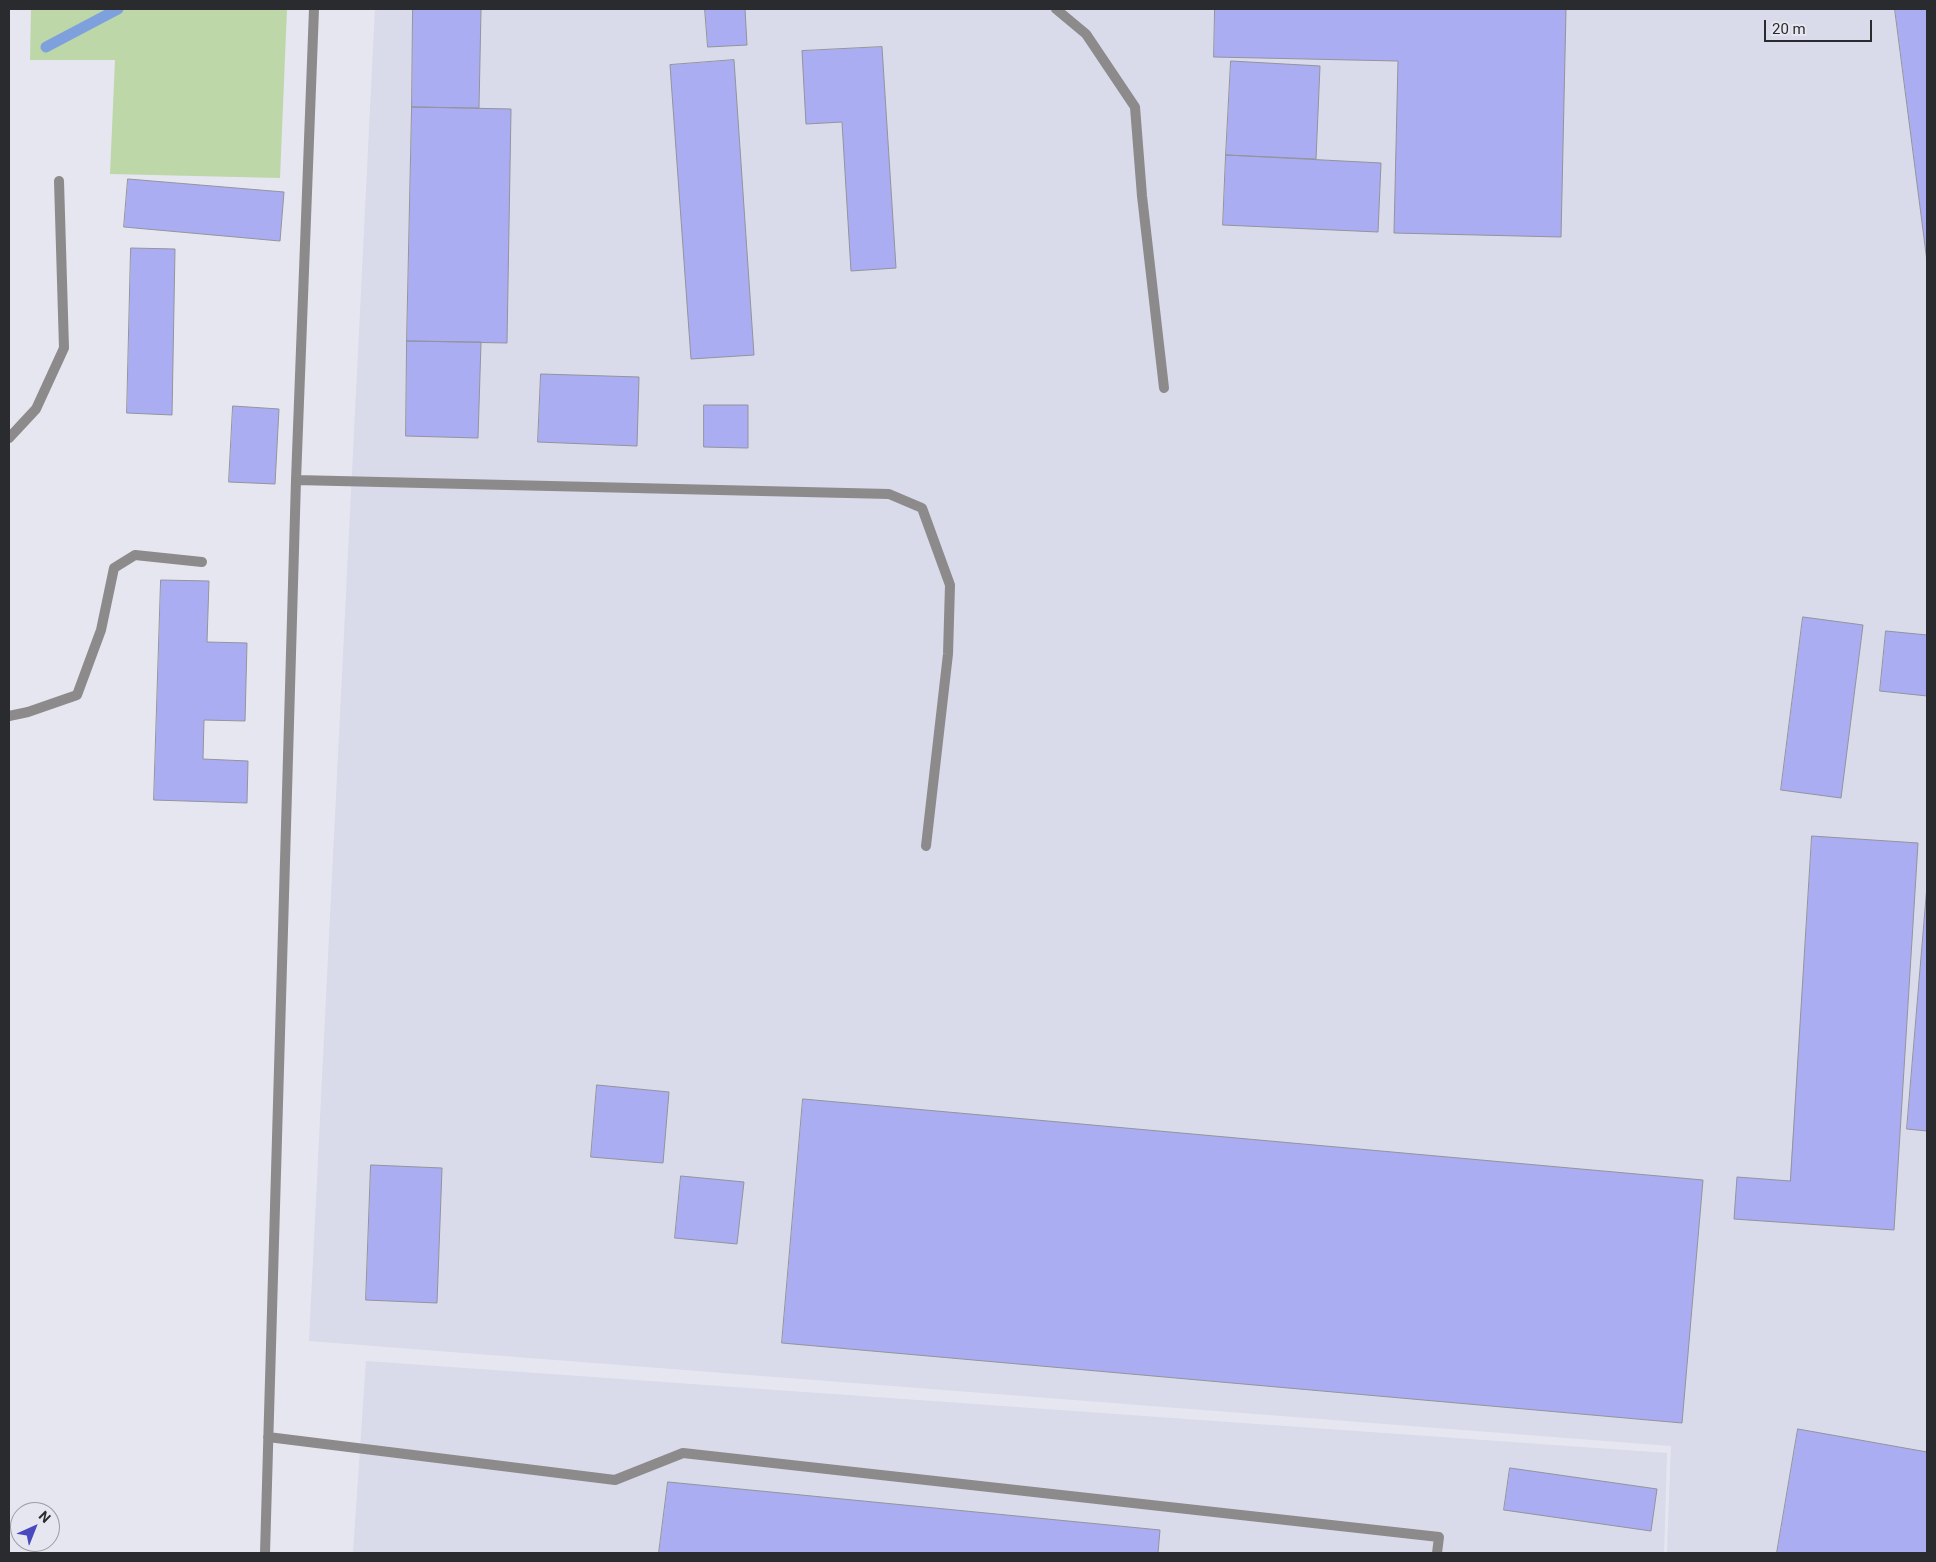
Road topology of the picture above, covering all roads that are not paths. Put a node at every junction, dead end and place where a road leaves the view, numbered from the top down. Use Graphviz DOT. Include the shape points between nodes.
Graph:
graph roads {
  1 [pos="314,9"];
  2 [pos="1056,9"];
  3 [pos="59,182"];
  4 [pos="1164,388"];
  5 [pos="9,438"];
  6 [pos="296,480"];
  7 [pos="202,562"];
  8 [pos="9,716"];
  9 [pos="926,846"];
  10 [pos="268,1438"];
  11 [pos="266,1553"];
  12 [pos="1437,1553"];
  1 -- 6 [label="lane"];
  2 -- 4 [label="lane" via="1086,34 1135,107"];
  3 -- 5 [label="lane" via="64,348 36,409"];
  6 -- 9 [label="lane" via="888,494 922,508 950,585 948,654"];
  6 -- 10 [label="lane"];
  7 -- 8 [label="lane" via="135,555 114,568 101,630 77,695"];
  10 -- 11 [label="lane"];
  10 -- 12 [label="lane" via="616,1480 683,1454 1439,1538"];
}
